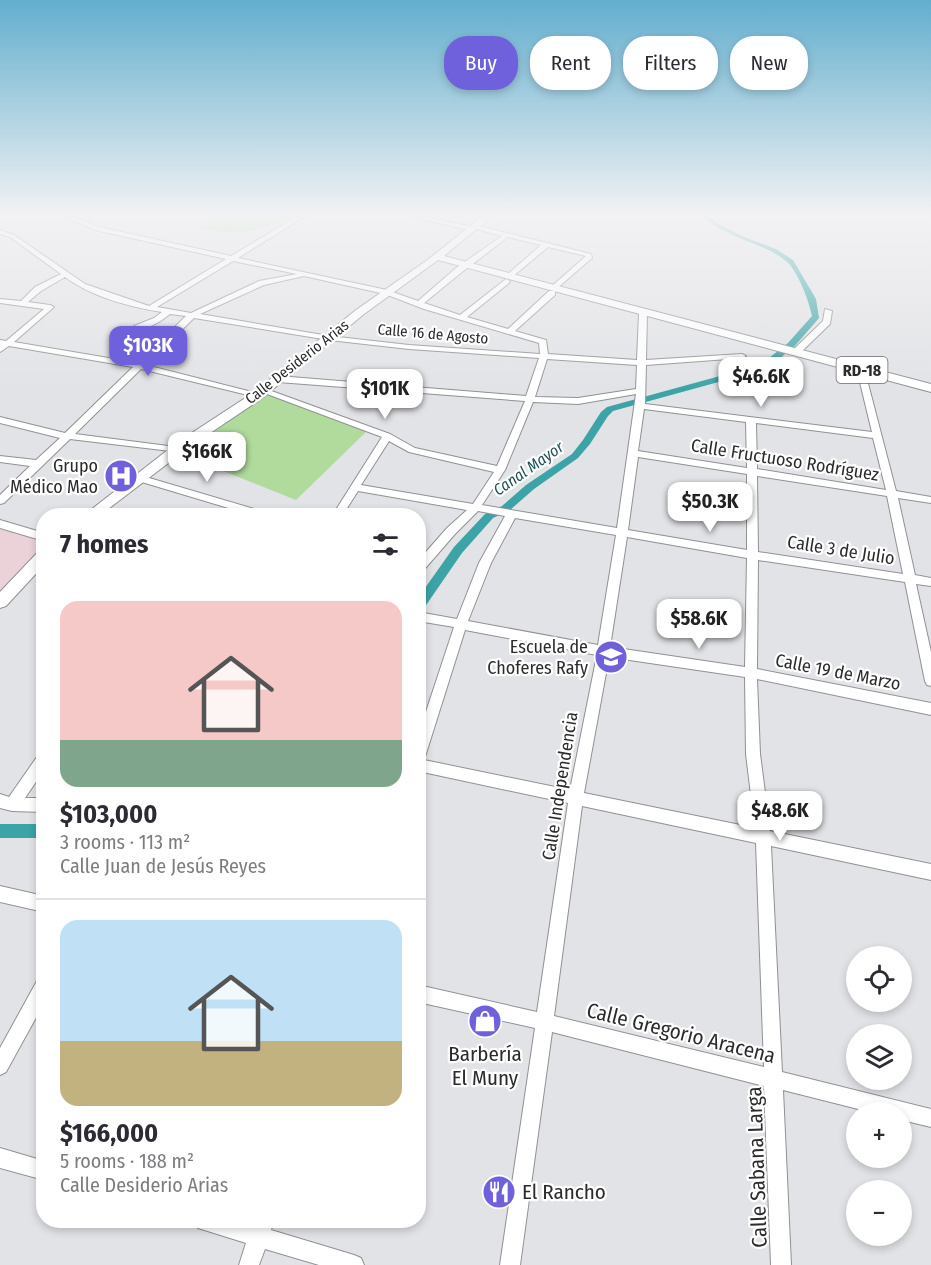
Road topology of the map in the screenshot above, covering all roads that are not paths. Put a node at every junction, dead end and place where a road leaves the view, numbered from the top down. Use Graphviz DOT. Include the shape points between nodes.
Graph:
graph roads {
  1 [pos="63,272"];
  2 [pos="212,272"];
  3 [pos="300,272"];
  4 [pos="416,272"];
  5 [pos="457,272"];
  6 [pos="479,272"];
  7 [pos="516,272"];
  8 [pos="573,272"];
  9 [pos="66,274"];
  10 [pos="313,275"];
  11 [pos="508,279"];
  12 [pos="553,290"];
  13 [pos="387,292"];
  14 [pos="0,301"];
  15 [pos="22,304"];
  16 [pos="419,304"];
  17 [pos="150,308"];
  18 [pos="169,311"];
  19 [pos="828,311"];
  20 [pos="643,313"];
  21 [pos="192,315"];
  22 [pos="462,317"];
  23 [pos="137,327"];
  24 [pos="511,331"];
  25 [pos="329,338"];
  26 [pos="4,342"];
  27 [pos="0,350"];
  28 [pos="795,351"];
  29 [pos="544,356"];
  30 [pos="742,356"];
  31 [pos="641,363"];
  32 [pos="141,366"];
  33 [pos="861,370"];
  34 [pos="278,379"];
  35 [pos="931,388"];
  36 [pos="640,392"];
  37 [pos="260,394"];
  38 [pos="530,399"];
  39 [pos="640,405"];
  40 [pos="0,420"];
  41 [pos="751,420"];
  42 [pos="69,436"];
  43 [pos="387,436"];
  44 [pos="878,436"];
  45 [pos="176,450"];
  46 [pos="633,453"];
  47 [pos="0,459"];
  48 [pos="40,464"];
  49 [pos="500,470"];
  50 [pos="752,471"];
  51 [pos="139,478"];
  52 [pos="355,487"];
  53 [pos="892,494"];
  54 [pos="0,501"];
  55 [pos="931,501"];
  56 [pos="100,508"];
  57 [pos="240,508"];
  58 [pos="342,508"];
  59 [pos="481,508"];
  60 [pos="510,513"];
  61 [pos="0,524"];
  62 [pos="622,532"];
  63 [pos="36,535"];
  64 [pos="753,555"];
  65 [pos="426,560"];
  66 [pos="36,564"];
  67 [pos="909,579"];
  68 [pos="931,582"];
  69 [pos="0,602"];
  70 [pos="426,618"];
  71 [pos="461,625"];
  72 [pos="602,651"];
  73 [pos="751,673"];
  74 [pos="931,681"];
  75 [pos="931,709"];
  76 [pos="426,733"];
  77 [pos="36,767"];
  78 [pos="426,767"];
  79 [pos="576,798"];
  80 [pos="6,802"];
  81 [pos="36,804"];
  82 [pos="763,838"];
  83 [pos="931,872"];
  84 [pos="0,894"];
  85 [pos="36,902"];
  86 [pos="426,995"];
  87 [pos="36,1000"];
  88 [pos="545,1022"];
  89 [pos="0,1066"];
  90 [pos="774,1079"];
  91 [pos="931,1118"];
  92 [pos="0,1158"];
  93 [pos="36,1169"];
  94 [pos="261,1229"];
  95 [pos="249,1265"];
  96 [pos="354,1265"];
  97 [pos="510,1265"];
  98 [pos="781,1265"];
  1 -- 9 [label="street, Calle 16 de Agosto"];
  2 -- 17 [label="street"];
  3 -- 10 [label="street"];
  4 -- 13 [label="main road, Calle Desiderio Arias"];
  5 -- 16 [label="street"];
  6 -- 11 [label="main road, RD-18"];
  7 -- 11 [label="street"];
  8 -- 12 [label="street"];
  9 -- 15 [label="street" via="38,289"];
  9 -- 17 [label="street, Calle 16 de Agosto" via="82,286"];
  10 -- 13 [label="street"];
  10 -- 21 [label="street" via="262,283"];
  11 -- 12 [label="main road, RD-18"];
  11 -- 22 [label="street"];
  12 -- 20 [label="main road, RD-18" via="636,316"];
  12 -- 24 [label="street"];
  13 -- 16 [label="street"];
  13 -- 25 [label="main road, Calle Desiderio Arias"];
  14 -- 15 [label="street"];
  15 -- 26 [label="street" via="50,307"];
  16 -- 22 [label="street"];
  17 -- 18 [label="street, Calle 16 de Agosto"];
  18 -- 21 [label="street, Calle 16 de Agosto"];
  18 -- 23 [label="street"];
  19 -- 28 [label="street" via="827,322"];
  20 -- 28 [label="main road, RD-18"];
  20 -- 31 [label="street, Calle Independencia"];
  21 -- 25 [label="street, Calle 16 de Agosto"];
  21 -- 32 [label="street"];
  22 -- 24 [label="street"];
  24 -- 29 [label="street" via="543,342"];
  25 -- 29 [label="street, Calle 16 de Agosto"];
  25 -- 34 [label="main road, Calle Desiderio Arias"];
  26 -- 27 [label="street"];
  26 -- 32 [label="street"];
  28 -- 33 [label="main road, RD-18"];
  29 -- 31 [label="street, Calle 16 de Agosto"];
  29 -- 38 [label="street"];
  30 -- 31 [label="street, Calle 16 de Agosto"];
  31 -- 36 [label="street, Calle Independencia"];
  32 -- 37 [label="street"];
  32 -- 42 [label="street"];
  33 -- 35 [label="main road, RD-18"];
  33 -- 44 [label="street"];
  34 -- 37 [label="main road, Calle Desiderio Arias"];
  34 -- 38 [label="street"];
  36 -- 38 [label="street" via="578,401"];
  36 -- 39 [label="street, Calle Independencia"];
  37 -- 43 [label="street"];
  37 -- 45 [label="main road, Calle Desiderio Arias"];
  38 -- 49 [label="street"];
  39 -- 41 [label="street"];
  39 -- 46 [label="street, Calle Independencia"];
  40 -- 42 [label="street"];
  41 -- 44 [label="street"];
  41 -- 50 [label="street, Calle Sabana Larga"];
  42 -- 45 [label="street"];
  42 -- 48 [label="street"];
  43 -- 49 [label="street" via="412,450"];
  43 -- 52 [label="street"];
  44 -- 53 [label="street"];
  45 -- 51 [label="main road, Calle Desiderio Arias"];
  46 -- 50 [label="street, Calle Fructuoso Rodríguez"];
  46 -- 62 [label="street, Calle Independencia"];
  47 -- 48 [label="street"];
  48 -- 54 [label="street"];
  49 -- 59 [label="street"];
  50 -- 53 [label="street, Calle Fructuoso Rodríguez"];
  50 -- 64 [label="street, Calle Sabana Larga"];
  51 -- 56 [label="main road, Calle Desiderio Arias"];
  51 -- 57 [label="street"];
  52 -- 58 [label="street"];
  52 -- 59 [label="street, Calle 3 de Julio"];
  53 -- 55 [label="street, Calle Fructuoso Rodríguez"];
  53 -- 67 [label="street"];
  59 -- 60 [label="street, Calle 3 de Julio"];
  59 -- 65 [label="street" via="451,531"];
  60 -- 62 [label="street, Calle 3 de Julio"];
  60 -- 71 [label="street"];
  61 -- 63 [label="street"];
  62 -- 64 [label="street, Calle 3 de Julio"];
  62 -- 72 [label="street, Calle Independencia"];
  64 -- 67 [label="street, Calle 3 de Julio"];
  64 -- 73 [label="street, Calle Sabana Larga"];
  66 -- 69 [label="main road"];
  67 -- 68 [label="street, Calle 3 de Julio"];
  67 -- 74 [label="street"];
  70 -- 71 [label="street, Calle 19 de Marzo"];
  71 -- 72 [label="street, Calle 19 de Marzo"];
  71 -- 76 [label="street"];
  72 -- 73 [label="street, Calle 19 de Marzo"];
  72 -- 79 [label="street, Calle Independencia"];
  73 -- 75 [label="street, Calle 19 de Marzo"];
  73 -- 82 [label="street, Calle Sabana Larga" via="753,754"];
  77 -- 80 [label="street"];
  78 -- 79 [label="street"];
  79 -- 82 [label="street"];
  79 -- 88 [label="street, Calle Independencia"];
  80 -- 81 [label="street"];
  82 -- 83 [label="street"];
  82 -- 90 [label="street, Calle Sabana Larga"];
  84 -- 85 [label="street"];
  86 -- 88 [label="street, Calle Gregorio Aracena"];
  87 -- 89 [label="street"];
  88 -- 90 [label="street, Calle Gregorio Aracena"];
  88 -- 97 [label="street, Calle Independencia"];
  90 -- 91 [label="street, Calle Gregorio Aracena"];
  90 -- 98 [label="street, Calle Sabana Larga"];
  92 -- 93 [label="street"];
  94 -- 95 [label="street"];
  94 -- 96 [label="street"];
}
